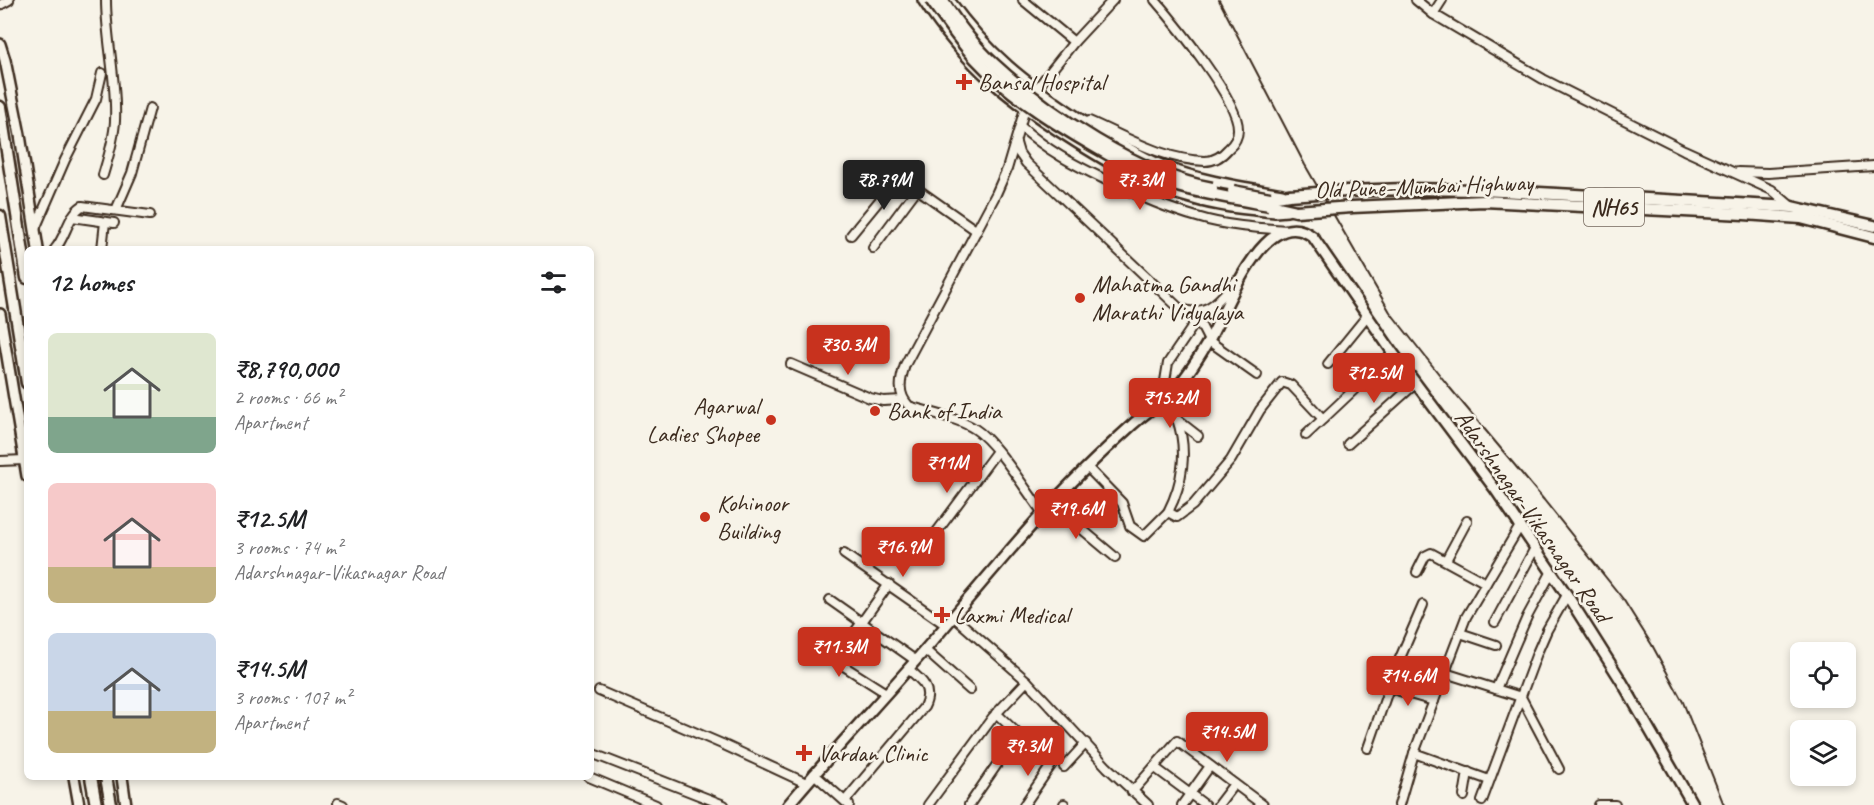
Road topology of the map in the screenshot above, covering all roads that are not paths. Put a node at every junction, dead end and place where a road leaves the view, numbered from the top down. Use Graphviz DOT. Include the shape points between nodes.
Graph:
graph roads {
  1 [pos="9,0"];
  2 [pos="106,0"];
  3 [pos="923,0"];
  4 [pos="931,0"];
  5 [pos="942,0"];
  6 [pos="949,0"];
  7 [pos="1023,0"];
  8 [pos="1113,0"];
  9 [pos="1155,0"];
  10 [pos="1416,0"];
  11 [pos="1442,0"];
  12 [pos="0,5"];
  13 [pos="1433,14"];
  14 [pos="1074,42"];
  15 [pos="0,44"];
  16 [pos="102,73"];
  17 [pos="1036,90"];
  18 [pos="0,107"];
  19 [pos="150,108"];
  20 [pos="1024,108"];
  21 [pos="1073,114"];
  22 [pos="1020,126"];
  23 [pos="1016,142"];
  24 [pos="1874,166"];
  25 [pos="1731,171"];
  26 [pos="102,176"];
  27 [pos="917,189"];
  28 [pos="1289,195"];
  29 [pos="1269,202"];
  30 [pos="1792,207"];
  31 [pos="116,210"];
  32 [pos="1296,211"];
  33 [pos="150,215"];
  34 [pos="0,216"];
  35 [pos="72,217"];
  36 [pos="1801,218"];
  37 [pos="105,222"];
  38 [pos="114,223"];
  39 [pos="1874,225"];
  40 [pos="35,229"];
  41 [pos="1288,230"];
  42 [pos="977,231"];
  43 [pos="851,235"];
  44 [pos="1874,237"];
  45 [pos="38,246"];
  46 [pos="57,246"];
  47 [pos="102,246"];
  48 [pos="873,248"];
  49 [pos="24,259"];
  50 [pos="1239,278"];
  51 [pos="1194,312"];
  52 [pos="0,314"];
  53 [pos="1367,316"];
  54 [pos="1209,341"];
  55 [pos="1393,353"];
  56 [pos="24,364"];
  57 [pos="791,364"];
  58 [pos="1328,364"];
  59 [pos="1257,375"];
  60 [pos="1416,383"];
  61 [pos="903,400"];
  62 [pos="1159,401"];
  63 [pos="1177,419"];
  64 [pos="1323,419"];
  65 [pos="1306,435"];
  66 [pos="1198,436"];
  67 [pos="1348,444"];
  68 [pos="997,451"];
  69 [pos="24,454"];
  70 [pos="24,460"];
  71 [pos="0,461"];
  72 [pos="1088,468"];
  73 [pos="1052,504"];
  74 [pos="1168,512"];
  75 [pos="1043,513"];
  76 [pos="1467,521"];
  77 [pos="1520,526"];
  78 [pos="1535,548"];
  79 [pos="921,553"];
  80 [pos="844,554"];
  81 [pos="1115,557"];
  82 [pos="1446,560"];
  83 [pos="1417,572"];
  84 [pos="1551,573"];
  85 [pos="1486,583"];
  86 [pos="889,584"];
  87 [pos="1567,595"];
  88 [pos="830,600"];
  89 [pos="1423,605"];
  90 [pos="953,616"];
  91 [pos="862,622"];
  92 [pos="1495,622"];
  93 [pos="946,625"];
  94 [pos="1460,633"];
  95 [pos="806,642"];
  96 [pos="1496,645"];
  97 [pos="925,650"];
  98 [pos="835,660"];
  99 [pos="915,660"];
  100 [pos="908,669"];
  101 [pos="1445,673"];
  102 [pos="1027,681"];
  103 [pos="1389,688"];
  104 [pos="1496,689"];
  105 [pos="970,690"];
  106 [pos="599,691"];
  107 [pos="885,693"];
  108 [pos="1521,697"];
  109 [pos="1434,701"];
  110 [pos="996,712"];
  111 [pos="1086,743"];
  112 [pos="1368,748"];
  113 [pos="1414,753"];
  114 [pos="594,754"];
  115 [pos="1052,764"];
  116 [pos="1210,766"];
  117 [pos="1064,767"];
  118 [pos="1154,767"];
  119 [pos="1559,769"];
  120 [pos="1468,772"];
  121 [pos="814,774"];
  122 [pos="594,779"];
  123 [pos="75,780"];
  124 [pos="92,780"];
  125 [pos="107,780"];
  126 [pos="122,780"];
  127 [pos="1489,780"];
  128 [pos="806,783"];
  129 [pos="1234,784"];
  130 [pos="1132,792"];
  131 [pos="1190,794"];
  132 [pos="1464,796"];
  133 [pos="1482,801"];
  134 [pos="847,803"];
  135 [pos="79,805"];
  136 [pos="96,805"];
  137 [pos="111,805"];
  138 [pos="126,805"];
  139 [pos="656,805"];
  140 [pos="724,805"];
  141 [pos="788,805"];
  142 [pos="928,805"];
  143 [pos="969,805"];
  144 [pos="1024,805"];
  145 [pos="1148,805"];
  146 [pos="1182,805"];
  147 [pos="1205,805"];
  148 [pos="1218,805"];
  149 [pos="1263,805"];
  150 [pos="1400,805"];
  151 [pos="1599,805"];
  152 [pos="1615,805"];
  153 [pos="1693,805"];
  1 -- 12 [label="street"];
  2 -- 26 [label="street" via="115,121"];
  3 -- 20 [label="main road" via="953,44"];
  4 -- 29 [label="highway, NH65, bridge" via="977,60 1036,108 1093,146 1150,177 1175,185"];
  5 -- 29 [label="highway, NH65, bridge" via="967,36 994,64 1083,130 1163,173"];
  6 -- 17 [label="main road" via="982,42"];
  7 -- 14 [label="street"];
  8 -- 14 [label="street"];
  9 -- 21 [label="street" via="1233,105 1238,129 1232,145 1219,157 1193,160 1147,147"];
  10 -- 13 [label="street"];
  11 -- 13 [label="street"];
  13 -- 25 [label="street" via="1543,79"];
  14 -- 17 [label="street"];
  15 -- 40 [label="main road"];
  16 -- 40 [label="street" via="96,99"];
  17 -- 20 [label="street"];
  17 -- 21 [label="main road"];
  18 -- 49 [label="highway"];
  19 -- 31 [label="street" via="132,173"];
  20 -- 22 [label="street"];
  20 -- 32 [label="main road" via="1114,166 1156,187 1220,205"];
  21 -- 28 [label="main road" via="1163,166"];
  22 -- 23 [label="street"];
  22 -- 41 [label="street" via="1060,158 1145,199 1231,225"];
  23 -- 42 [label="street"];
  23 -- 51 [label="street" via="1026,163 1171,301"];
  24 -- 25 [label="street" via="1768,173"];
  25 -- 30 [label="street" via="1772,190"];
  27 -- 42 [label="street"];
  27 -- 43 [label="street" via="897,179"];
  27 -- 48 [label="street"];
  28 -- 29 [label="highway, NH65"];
  28 -- 30 [label="highway, Old Pune–Mumbai Highway / NH65, bridge" via="1428,190"];
  29 -- 32 [label="highway, NH65"];
  30 -- 36 [label="street"];
  30 -- 39 [label="highway, Old Pune–Mumbai Highway / NH65"];
  31 -- 33 [label="street"];
  31 -- 35 [label="street" via="82,206"];
  32 -- 36 [label="highway, Old Pune–Mumbai Highway / NH65, bridge" via="1484,201"];
  34 -- 56 [label="highway"];
  35 -- 37 [label="street"];
  35 -- 46 [label="street"];
  36 -- 44 [label="highway, Old Pune–Mumbai Highway / NH65"];
  37 -- 38 [label="street"];
  37 -- 47 [label="street"];
  40 -- 45 [label="main road"];
  41 -- 50 [label="main road" via="1258,252"];
  41 -- 53 [label="main road, Adarshnagar-Vikasnagar Road" via="1306,231 1313,237"];
  42 -- 61 [label="street" via="905,365 900,392"];
  50 -- 51 [label="street" via="1215,303"];
  50 -- 54 [label="main road"];
  51 -- 54 [label="street"];
  51 -- 62 [label="street" via="1193,326 1168,363"];
  52 -- 69 [label="main road"];
  53 -- 55 [label="main road, Adarshnagar-Vikasnagar Road"];
  53 -- 58 [label="street"];
  54 -- 59 [label="street"];
  54 -- 62 [label="main road" via="1177,387"];
  55 -- 60 [label="main road, Adarshnagar-Vikasnagar Road"];
  55 -- 64 [label="street"];
  57 -- 61 [label="street" via="870,398"];
  60 -- 67 [label="street"];
  60 -- 77 [label="main road, Adarshnagar-Vikasnagar Road"];
  61 -- 68 [label="street" via="909,406 974,428"];
  62 -- 63 [label="street"];
  62 -- 72 [label="main road"];
  63 -- 66 [label="street"];
  63 -- 74 [label="street" via="1183,470"];
  64 -- 65 [label="street"];
  64 -- 74 [label="street" via="1291,385 1282,382 1260,410 1231,460 1193,505 1178,517"];
  68 -- 75 [label="street"];
  68 -- 79 [label="street"];
  70 -- 71 [label="street"];
  72 -- 73 [label="main road"];
  72 -- 74 [label="street" via="1122,503 1131,526 1144,536"];
  73 -- 75 [label="main road"];
  73 -- 81 [label="street"];
  75 -- 90 [label="main road"];
  76 -- 82 [label="street"];
  77 -- 78 [label="main road, Adarshnagar-Vikasnagar Road"];
  77 -- 85 [label="street"];
  78 -- 84 [label="main road, Adarshnagar-Vikasnagar Road"];
  78 -- 92 [label="street"];
  80 -- 86 [label="street"];
  82 -- 83 [label="street" via="1428,553"];
  82 -- 85 [label="street"];
  84 -- 87 [label="main road, Adarshnagar-Vikasnagar Road"];
  84 -- 104 [label="street"];
  85 -- 94 [label="street"];
  86 -- 91 [label="street"];
  86 -- 93 [label="street"];
  87 -- 108 [label="street" via="1546,630"];
  87 -- 153 [label="main road, Adarshnagar-Vikasnagar Road"];
  88 -- 91 [label="street"];
  89 -- 103 [label="street"];
  90 -- 93 [label="main road"];
  90 -- 102 [label="street"];
  91 -- 98 [label="street"];
  91 -- 99 [label="street"];
  93 -- 97 [label="main road"];
  94 -- 96 [label="street"];
  94 -- 101 [label="street"];
  95 -- 98 [label="street"];
  97 -- 99 [label="main road"];
  97 -- 105 [label="street"];
  98 -- 107 [label="street"];
  99 -- 100 [label="main road"];
  100 -- 107 [label="main road"];
  100 -- 134 [label="street" via="922,680 928,699"];
  101 -- 104 [label="street"];
  101 -- 109 [label="street"];
  102 -- 110 [label="street"];
  102 -- 111 [label="street"];
  103 -- 109 [label="street"];
  103 -- 112 [label="street"];
  104 -- 108 [label="street"];
  106 -- 128 [label="street"];
  107 -- 121 [label="main road"];
  108 -- 119 [label="street"];
  108 -- 127 [label="street"];
  109 -- 113 [label="street"];
  110 -- 142 [label="street"];
  110 -- 143 [label="street" via="1018,734"];
  111 -- 117 [label="street"];
  111 -- 130 [label="street"];
  113 -- 120 [label="street"];
  113 -- 150 [label="street"];
  114 -- 140 [label="street"];
  115 -- 144 [label="street"];
  116 -- 118 [label="street" via="1177,741"];
  116 -- 129 [label="street"];
  116 -- 131 [label="street"];
  118 -- 130 [label="street"];
  118 -- 131 [label="street"];
  120 -- 127 [label="street"];
  120 -- 132 [label="street"];
  121 -- 128 [label="main road"];
  121 -- 134 [label="street"];
  122 -- 139 [label="street"];
  123 -- 135 [label="main road"];
  124 -- 136 [label="highway"];
  125 -- 137 [label="highway"];
  126 -- 138 [label="main road"];
  127 -- 133 [label="street"];
  128 -- 141 [label="main road"];
  129 -- 148 [label="street"];
  129 -- 149 [label="street"];
  130 -- 145 [label="street"];
  131 -- 146 [label="street"];
  131 -- 147 [label="street"];
  151 -- 152 [label="street"];
}
